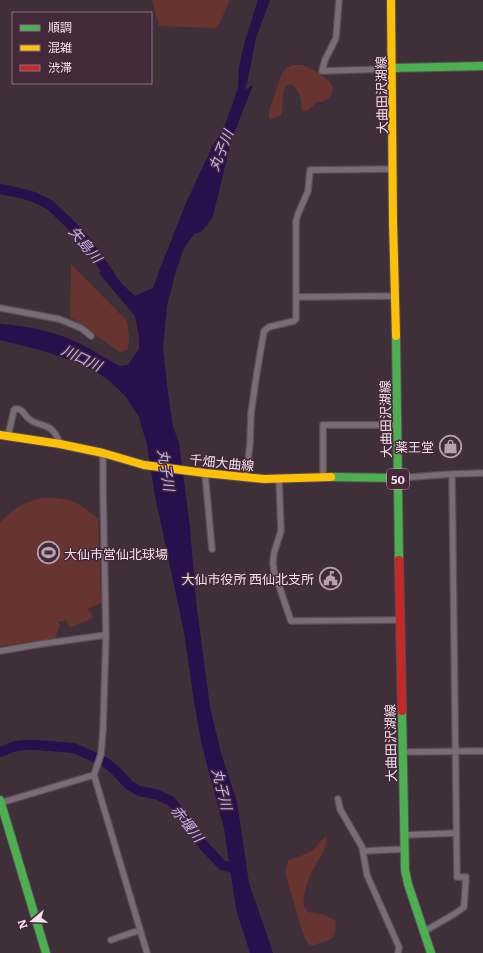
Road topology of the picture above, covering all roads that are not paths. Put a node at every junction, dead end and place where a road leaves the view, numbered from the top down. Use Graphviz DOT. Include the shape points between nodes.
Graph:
graph roads {
  1 [pos="339,0"];
  2 [pos="392,0"];
  3 [pos="483,66"];
  4 [pos="392,68"];
  5 [pos="393,169"];
  6 [pos="395,296"];
  7 [pos="296,297"];
  8 [pos="0,308"];
  9 [pos="91,336"];
  10 [pos="397,425"];
  11 [pos="4,436"];
  12 [pos="60,444"];
  13 [pos="103,453"];
  14 [pos="205,473"];
  15 [pos="452,474"];
  16 [pos="483,474"];
  17 [pos="246,477"];
  18 [pos="323,477"];
  19 [pos="279,478"];
  20 [pos="398,478"];
  21 [pos="212,549"];
  22 [pos="400,620"];
  23 [pos="106,635"];
  24 [pos="0,651"];
  25 [pos="455,751"];
  26 [pos="483,751"];
  27 [pos="402,752"];
  28 [pos="94,775"];
  29 [pos="338,799"];
  30 [pos="0,802"];
  31 [pos="456,833"];
  32 [pos="404,835"];
  33 [pos="405,849"];
  34 [pos="364,851"];
  35 [pos="140,930"];
  36 [pos="424,932"];
  37 [pos="111,940"];
  38 [pos="46,953"];
  39 [pos="147,953"];
  40 [pos="398,953"];
  41 [pos="431,953"];
  1 -- 4 [label="street" via="336,38 322,71"];
  2 -- 4 [label="main road, 大曲田沢湖線 / 50"];
  3 -- 4 [label="main road"];
  4 -- 5 [label="main road, 大曲田沢湖線 / 50"];
  5 -- 6 [label="main road, 大曲田沢湖線 / 50"];
  5 -- 7 [label="street" via="310,170 308,191 296,221"];
  6 -- 7 [label="street"];
  6 -- 10 [label="main road, 大曲田沢湖線 / 50"];
  7 -- 17 [label="street" via="294,322 269,327 264,332 256,372"];
  8 -- 9 [label="street" via="59,319 81,328"];
  10 -- 18 [label="street" via="323,425"];
  10 -- 20 [label="main road, 大曲田沢湖線 / 50"];
  11 -- 12 [label="main road, 千畑大曲線"];
  11 -- 12 [label="street" via="14,410 19,408 33,422 54,431"];
  12 -- 13 [label="main road, 千畑大曲線"];
  13 -- 14 [label="main road, 千畑大曲線" via="144,465"];
  13 -- 23 [label="street"];
  14 -- 17 [label="main road, 千畑大曲線"];
  14 -- 21 [label="street"];
  15 -- 16 [label="street"];
  15 -- 20 [label="street"];
  15 -- 25 [label="street"];
  17 -- 19 [label="main road, 千畑大曲線"];
  18 -- 19 [label="main road, 千畑大曲線"];
  18 -- 20 [label="main road, 千畑大曲線"];
  19 -- 22 [label="street" via="281,531 272,563 291,621"];
  20 -- 22 [label="main road, 大曲田沢湖線 / 50"];
  22 -- 27 [label="main road, 大曲田沢湖線 / 50"];
  23 -- 24 [label="street"];
  23 -- 28 [label="street" via="104,730 101,754"];
  25 -- 26 [label="street"];
  25 -- 27 [label="street"];
  25 -- 31 [label="street"];
  27 -- 32 [label="main road, 大曲田沢湖線 / 50"];
  28 -- 30 [label="street"];
  28 -- 35 [label="street"];
  29 -- 34 [label="street" via="340,809"];
  30 -- 38 [label="main road"];
  31 -- 32 [label="street"];
  31 -- 36 [label="street" via="457,877 466,877 464,907"];
  32 -- 33 [label="main road, 大曲田沢湖線 / 50"];
  33 -- 34 [label="street"];
  33 -- 36 [label="main road, 大曲田沢湖線 / 50" via="408,884"];
  34 -- 40 [label="street" via="367,875 399,947"];
  35 -- 37 [label="street"];
  35 -- 39 [label="street"];
  36 -- 41 [label="main road, 大曲田沢湖線 / 50"];
}
